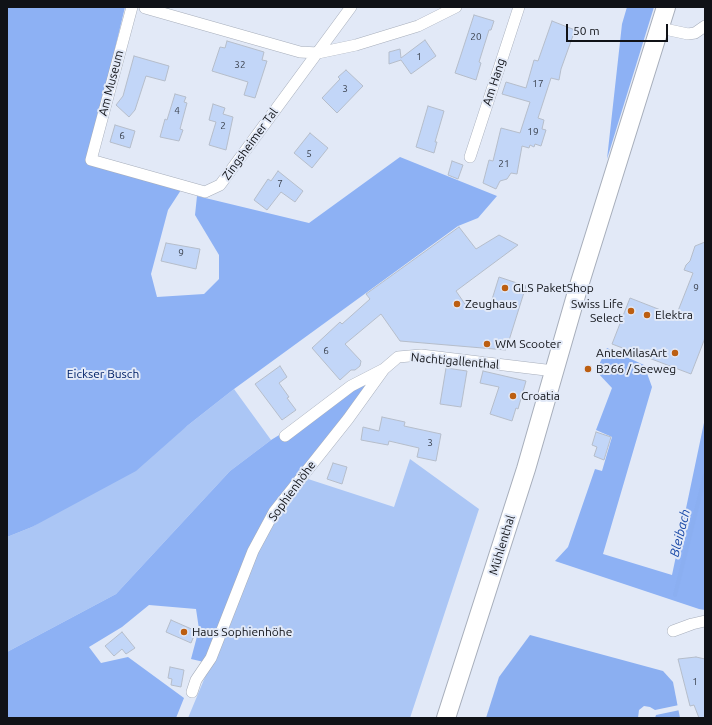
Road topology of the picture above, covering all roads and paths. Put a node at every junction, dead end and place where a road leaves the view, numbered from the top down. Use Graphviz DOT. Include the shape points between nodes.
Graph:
graph roads {
  1 [pos="132,7"];
  2 [pos="351,7"];
  3 [pos="456,7"];
  4 [pos="519,7"];
  5 [pos="666,7"];
  6 [pos="145,8"];
  7 [pos="705,26"];
  8 [pos="660,28"];
  9 [pos="318,53"];
  10 [pos="470,157"];
  11 [pos="91,160"];
  12 [pos="384,369"];
  13 [pos="554,371"];
  14 [pos="285,436"];
  15 [pos="705,621"];
  16 [pos="673,631"];
  17 [pos="192,692"];
  18 [pos="446,718"];
  1 -- 11 [label="street, Am Museum"];
  2 -- 9 [label="street, Zingsheimer Tal"];
  3 -- 9 [label="street" via="418,26 356,45"];
  4 -- 10 [label="street, Am Hang"];
  5 -- 8 [label="main road, Mühlenthal"];
  6 -- 9 [label="street" via="300,52"];
  7 -- 8 [label="street" via="695,33 688,34"];
  8 -- 13 [label="main road, Mühlenthal"];
  9 -- 11 [label="street, Zingsheimer Tal" via="220,185 206,192"];
  12 -- 13 [label="street, Nachtigallenthal" via="398,357 421,355"];
  12 -- 14 [label="street, Nachtigallenthal" via="351,386"];
  12 -- 17 [label="street, Sophienhöhe" via="274,512 253,551 211,658 196,680"];
  13 -- 18 [label="main road, Mühlenthal" via="526,469"];
  15 -- 16 [label="street"];
}
